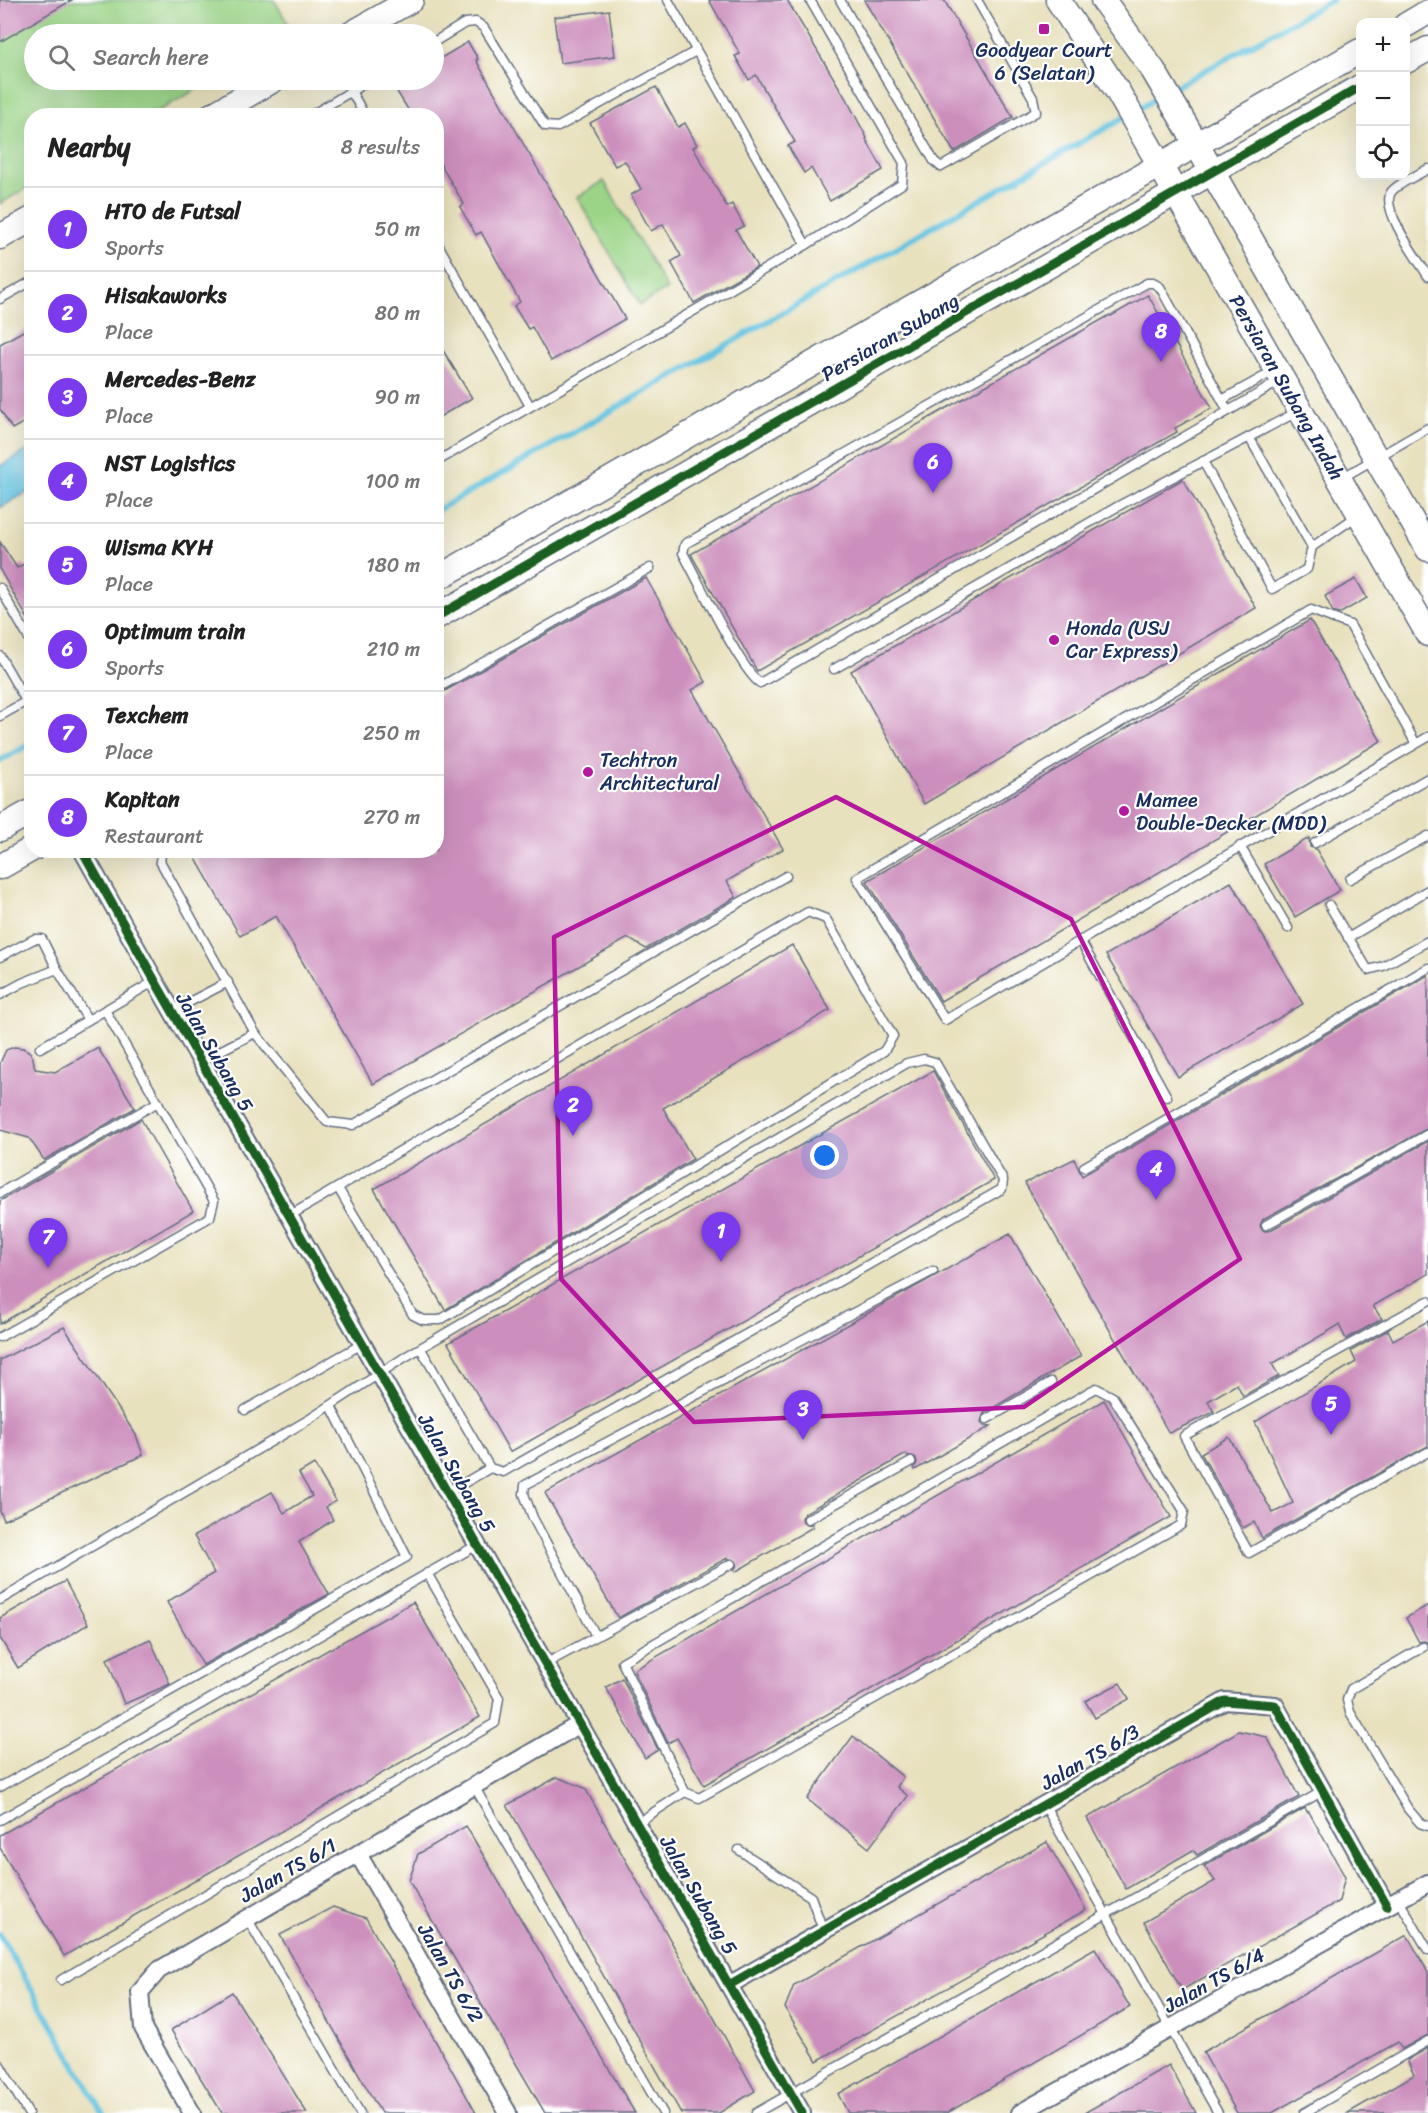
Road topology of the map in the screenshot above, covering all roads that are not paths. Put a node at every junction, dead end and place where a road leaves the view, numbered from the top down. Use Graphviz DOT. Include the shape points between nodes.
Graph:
graph roads {
  1 [pos="411,0"];
  2 [pos="668,0"];
  3 [pos="810,0"];
  4 [pos="840,0"];
  5 [pos="977,0"];
  6 [pos="1058,0"];
  7 [pos="1103,0"];
  8 [pos="1428,12"];
  9 [pos="1410,23"];
  10 [pos="369,24"];
  11 [pos="444,36"];
  12 [pos="1428,49"];
  13 [pos="696,51"];
  14 [pos="1356,53"];
  15 [pos="1410,60"];
  16 [pos="1356,89"];
  17 [pos="256,90"];
  18 [pos="351,91"];
  19 [pos="225,108"];
  20 [pos="323,108"];
  21 [pos="361,108"];
  22 [pos="1197,145"];
  23 [pos="1160,165"];
  24 [pos="1428,170"];
  25 [pos="1212,172"];
  26 [pos="1176,194"];
  27 [pos="24,224"];
  28 [pos="0,237"];
  29 [pos="806,245"];
  30 [pos="444,255"];
  31 [pos="1428,276"];
  32 [pos="24,286"];
  33 [pos="0,299"];
  34 [pos="1280,375"];
  35 [pos="1222,400"];
  36 [pos="530,406"];
  37 [pos="1300,410"];
  38 [pos="1228,411"];
  39 [pos="1428,428"];
  40 [pos="1249,437"];
  41 [pos="444,457"];
  42 [pos="1376,458"];
  43 [pos="1203,461"];
  44 [pos="1340,480"];
  45 [pos="1359,514"];
  46 [pos="1312,547"];
  47 [pos="1428,549"];
  48 [pos="650,568"];
  49 [pos="444,574"];
  50 [pos="0,588"];
  51 [pos="444,612"];
  52 [pos="24,630"];
  53 [pos="1428,634"];
  54 [pos="0,656"];
  55 [pos="834,669"];
  56 [pos="444,684"];
  57 [pos="24,692"];
  58 [pos="24,703"];
  59 [pos="0,716"];
  60 [pos="1428,737"];
  61 [pos="1416,744"];
  62 [pos="1428,778"];
  63 [pos="24,816"];
  64 [pos="0,829"];
  65 [pos="1428,836"];
  66 [pos="1315,843"];
  67 [pos="1240,846"];
  68 [pos="24,854"];
  69 [pos="86,858"];
  70 [pos="161,858"];
  71 [pos="0,867"];
  72 [pos="786,876"];
  73 [pos="1350,879"];
  74 [pos="1428,890"];
  75 [pos="1329,905"];
  76 [pos="1288,928"];
  77 [pos="1348,938"];
  78 [pos="1080,940"];
  79 [pos="1428,941"];
  80 [pos="0,957"];
  81 [pos="1428,968"];
  82 [pos="57,969"];
  83 [pos="154,981"];
  84 [pos="228,982"];
  85 [pos="0,995"];
  86 [pos="105,1010"];
  87 [pos="172,1011"];
  88 [pos="88,1020"];
  89 [pos="255,1033"];
  90 [pos="40,1048"];
  91 [pos="200,1061"];
  92 [pos="1167,1097"];
  93 [pos="158,1102"];
  94 [pos="1428,1134"];
  95 [pos="1084,1167"];
  96 [pos="338,1188"];
  97 [pos="0,1193"];
  98 [pos="289,1216"];
  99 [pos="1266,1225"];
  100 [pos="933,1271"];
  101 [pos="1428,1301"];
  102 [pos="0,1337"];
  103 [pos="362,1344"];
  104 [pos="421,1349"];
  105 [pos="379,1374"];
  106 [pos="1051,1382"];
  107 [pos="331,1406"];
  108 [pos="245,1410"];
  109 [pos="987,1419"];
  110 [pos="1428,1452"];
  111 [pos="911,1462"];
  112 [pos="490,1468"];
  113 [pos="447,1493"];
  114 [pos="808,1519"];
  115 [pos="477,1545"];
  116 [pos="731,1564"];
  117 [pos="427,1574"];
  118 [pos="0,1600"];
  119 [pos="596,1635"];
  120 [pos="1423,1647"];
  121 [pos="545,1664"];
  122 [pos="580,1724"];
  123 [pos="474,1786"];
  124 [pos="0,1787"];
  125 [pos="1323,1791"];
  126 [pos="685,1792"];
  127 [pos="1044,1804"];
  128 [pos="0,1820"];
  129 [pos="637,1823"];
  130 [pos="1428,1826"];
  131 [pos="739,1850"];
  132 [pos="358,1854"];
  133 [pos="1428,1883"];
  134 [pos="1393,1903"];
  135 [pos="1106,1915"];
  136 [pos="247,1918"];
  137 [pos="824,1930"];
  138 [pos="1428,1950"];
  139 [pos="61,1980"];
  140 [pos="729,1985"];
  141 [pos="1170,2028"];
  142 [pos="1428,2041"];
  143 [pos="0,2065"];
  144 [pos="791,2093"];
  145 [pos="28,2113"];
  146 [pos="192,2113"];
  147 [pos="360,2113"];
  148 [pos="508,2113"];
  149 [pos="663,2113"];
  150 [pos="756,2113"];
  151 [pos="802,2113"];
  152 [pos="1020,2113"];
  153 [pos="1218,2113"];
  154 [pos="1304,2113"];
  1 -- 10 [label="street"];
  2 -- 13 [label="lane"];
  3 -- 29 [label="lane" via="904,163 902,184"];
  4 -- 5 [label="lane" via="934,161 941,166 1036,112 1033,98"];
  6 -- 23 [label="street, Persiaran Subang Indah"];
  7 -- 22 [label="street, Persiaran Subang Indah" via="1152,70"];
  8 -- 9 [label="street"];
  11 -- 13 [label="lane" via="465,23 476,22 484,28 545,126 558,128"];
  12 -- 15 [label="street"];
  13 -- 29 [label="lane"];
  14 -- 22 [label="street, Persiaran Subang"];
  16 -- 25 [label="street, Persiaran Subang"];
  17 -- 19 [label="street"];
  18 -- 20 [label="lane"];
  18 -- 21 [label="lane"];
  22 -- 23 [label="street, Persiaran Subang"];
  22 -- 25 [label="street, Persiaran Subang Indah"];
  23 -- 26 [label="street, Persiaran Subang Indah"];
  23 -- 49 [label="street, Persiaran Subang"];
  24 -- 31 [label="lane" via="1392,190 1387,199 1390,214"];
  25 -- 26 [label="street, Persiaran Subang"];
  25 -- 42 [label="street, Persiaran Subang Indah"];
  26 -- 34 [label="street, Persiaran Subang Indah"];
  26 -- 51 [label="street, Persiaran Subang"];
  27 -- 28 [label="street"];
  29 -- 36 [label="lane"];
  30 -- 36 [label="lane"];
  32 -- 33 [label="lane"];
  34 -- 35 [label="lane"];
  34 -- 37 [label="street, Persiaran Subang Indah"];
  34 -- 38 [label="lane"];
  35 -- 38 [label="lane"];
  35 -- 38 [label="lane" via="1160,287 1147,283 695,538 685,544 683,553 738,656 760,683"];
  36 -- 41 [label="lane"];
  37 -- 40 [label="lane"];
  37 -- 44 [label="street, Persiaran Subang Indah"];
  39 -- 42 [label="lane"];
  40 -- 43 [label="lane"];
  40 -- 46 [label="lane"];
  42 -- 44 [label="lane"];
  42 -- 47 [label="street, Persiaran Subang Indah"];
  43 -- 46 [label="lane" via="1272,589 1307,570"];
  43 -- 55 [label="lane"];
  44 -- 45 [label="street, Persiaran Subang Indah"];
  45 -- 46 [label="lane"];
  45 -- 53 [label="street, Persiaran Subang Indah"];
  48 -- 56 [label="lane"];
  50 -- 52 [label="lane"];
  54 -- 57 [label="lane"];
  58 -- 59 [label="lane"];
  60 -- 61 [label="lane"];
  61 -- 67 [label="lane"];
  61 -- 78 [label="lane" via="1350,625 1311,610 856,878 945,1020"];
  62 -- 66 [label="lane"];
  63 -- 64 [label="street"];
  65 -- 73 [label="lane"];
  67 -- 76 [label="lane"];
  67 -- 78 [label="lane"];
  68 -- 71 [label="street"];
  69 -- 83 [label="street, Jalan Subang 5"];
  70 -- 84 [label="lane"];
  72 -- 89 [label="lane" via="353,1125 327,1122"];
  74 -- 77 [label="lane"];
  75 -- 77 [label="lane"];
  77 -- 79 [label="lane" via="1368,970"];
  78 -- 92 [label="lane"];
  80 -- 82 [label="lane" via="34,939 42,939"];
  81 -- 95 [label="lane"];
  82 -- 85 [label="lane"];
  82 -- 88 [label="lane"];
  83 -- 86 [label="lane"];
  83 -- 87 [label="street, Jalan Subang 5"];
  84 -- 87 [label="lane"];
  84 -- 89 [label="lane"];
  86 -- 88 [label="lane"];
  86 -- 93 [label="lane"];
  87 -- 91 [label="street, Jalan Subang 5"];
  88 -- 90 [label="lane"];
  89 -- 91 [label="lane"];
  91 -- 98 [label="street, Jalan Subang 5"];
  93 -- 97 [label="lane"];
  93 -- 102 [label="lane" via="214,1201 210,1217"];
  94 -- 99 [label="lane"];
  96 -- 96 [label="lane" via="808,912 826,920 893,1036 884,1051 440,1320 423,1320 413,1315"];
  96 -- 98 [label="lane"];
  98 -- 103 [label="street, Jalan Subang 5"];
  100 -- 119 [label="lane" via="525,1485 532,1518"];
  101 -- 110 [label="lane" via="1184,1436 1249,1553"];
  103 -- 105 [label="street, Jalan Subang 5"];
  103 -- 108 [label="lane"];
  104 -- 105 [label="lane"];
  104 -- 112 [label="lane"];
  104 -- 112 [label="lane" via="907,1063 924,1059 935,1062 995,1165 1003,1180 1002,1190 504,1472"];
  105 -- 107 [label="lane"];
  105 -- 113 [label="street, Jalan Subang 5"];
  106 -- 109 [label="lane"];
  107 -- 118 [label="lane"];
  107 -- 124 [label="lane" via="407,1557"];
  111 -- 114 [label="lane"];
  112 -- 113 [label="lane"];
  113 -- 115 [label="street, Jalan Subang 5"];
  115 -- 117 [label="lane"];
  115 -- 121 [label="street, Jalan Subang 5"];
  116 -- 119 [label="lane"];
  117 -- 128 [label="lane"];
  117 -- 139 [label="lane" via="499,1698 495,1723"];
  119 -- 121 [label="lane"];
  120 -- 130 [label="lane" via="1352,1689 1347,1700 1350,1712 1408,1809"];
  121 -- 122 [label="street, Jalan Subang 5"];
  122 -- 123 [label="street, Jalan TS 6/1"];
  122 -- 129 [label="street, Jalan Subang 5"];
  123 -- 132 [label="street, Jalan TS 6/1"];
  123 -- 149 [label="lane"];
  125 -- 127 [label="street, Jalan TS 6/3" via="1275,1705 1225,1701"];
  125 -- 134 [label="street, Jalan TS 6/3"];
  125 -- 135 [label="lane"];
  126 -- 126 [label="lane" via="699,1798 1181,1525 1184,1511 1113,1396 1096,1388 622,1662"];
  126 -- 129 [label="lane"];
  127 -- 135 [label="lane"];
  127 -- 137 [label="street, Jalan TS 6/3"];
  129 -- 140 [label="street, Jalan Subang 5"];
  131 -- 137 [label="lane" via="811,1897"];
  132 -- 136 [label="street, Jalan TS 6/1"];
  132 -- 148 [label="street, Jalan TS 6/2"];
  133 -- 134 [label="street, Jalan TS 6/4"];
  134 -- 138 [label="lane"];
  134 -- 141 [label="street, Jalan TS 6/4"];
  135 -- 141 [label="lane"];
  135 -- 144 [label="lane"];
  136 -- 146 [label="street, Jalan TS 6/1" via="159,1970 141,1992 142,2028"];
  136 -- 147 [label="lane"];
  137 -- 140 [label="street, Jalan TS 6/3"];
  140 -- 144 [label="street, Jalan Subang 5"];
  141 -- 152 [label="street, Jalan TS 6/4"];
  141 -- 153 [label="lane"];
  142 -- 154 [label="lane"];
  143 -- 145 [label="lane"];
  144 -- 150 [label="lane"];
  144 -- 151 [label="street, Jalan Subang 5"];
}
